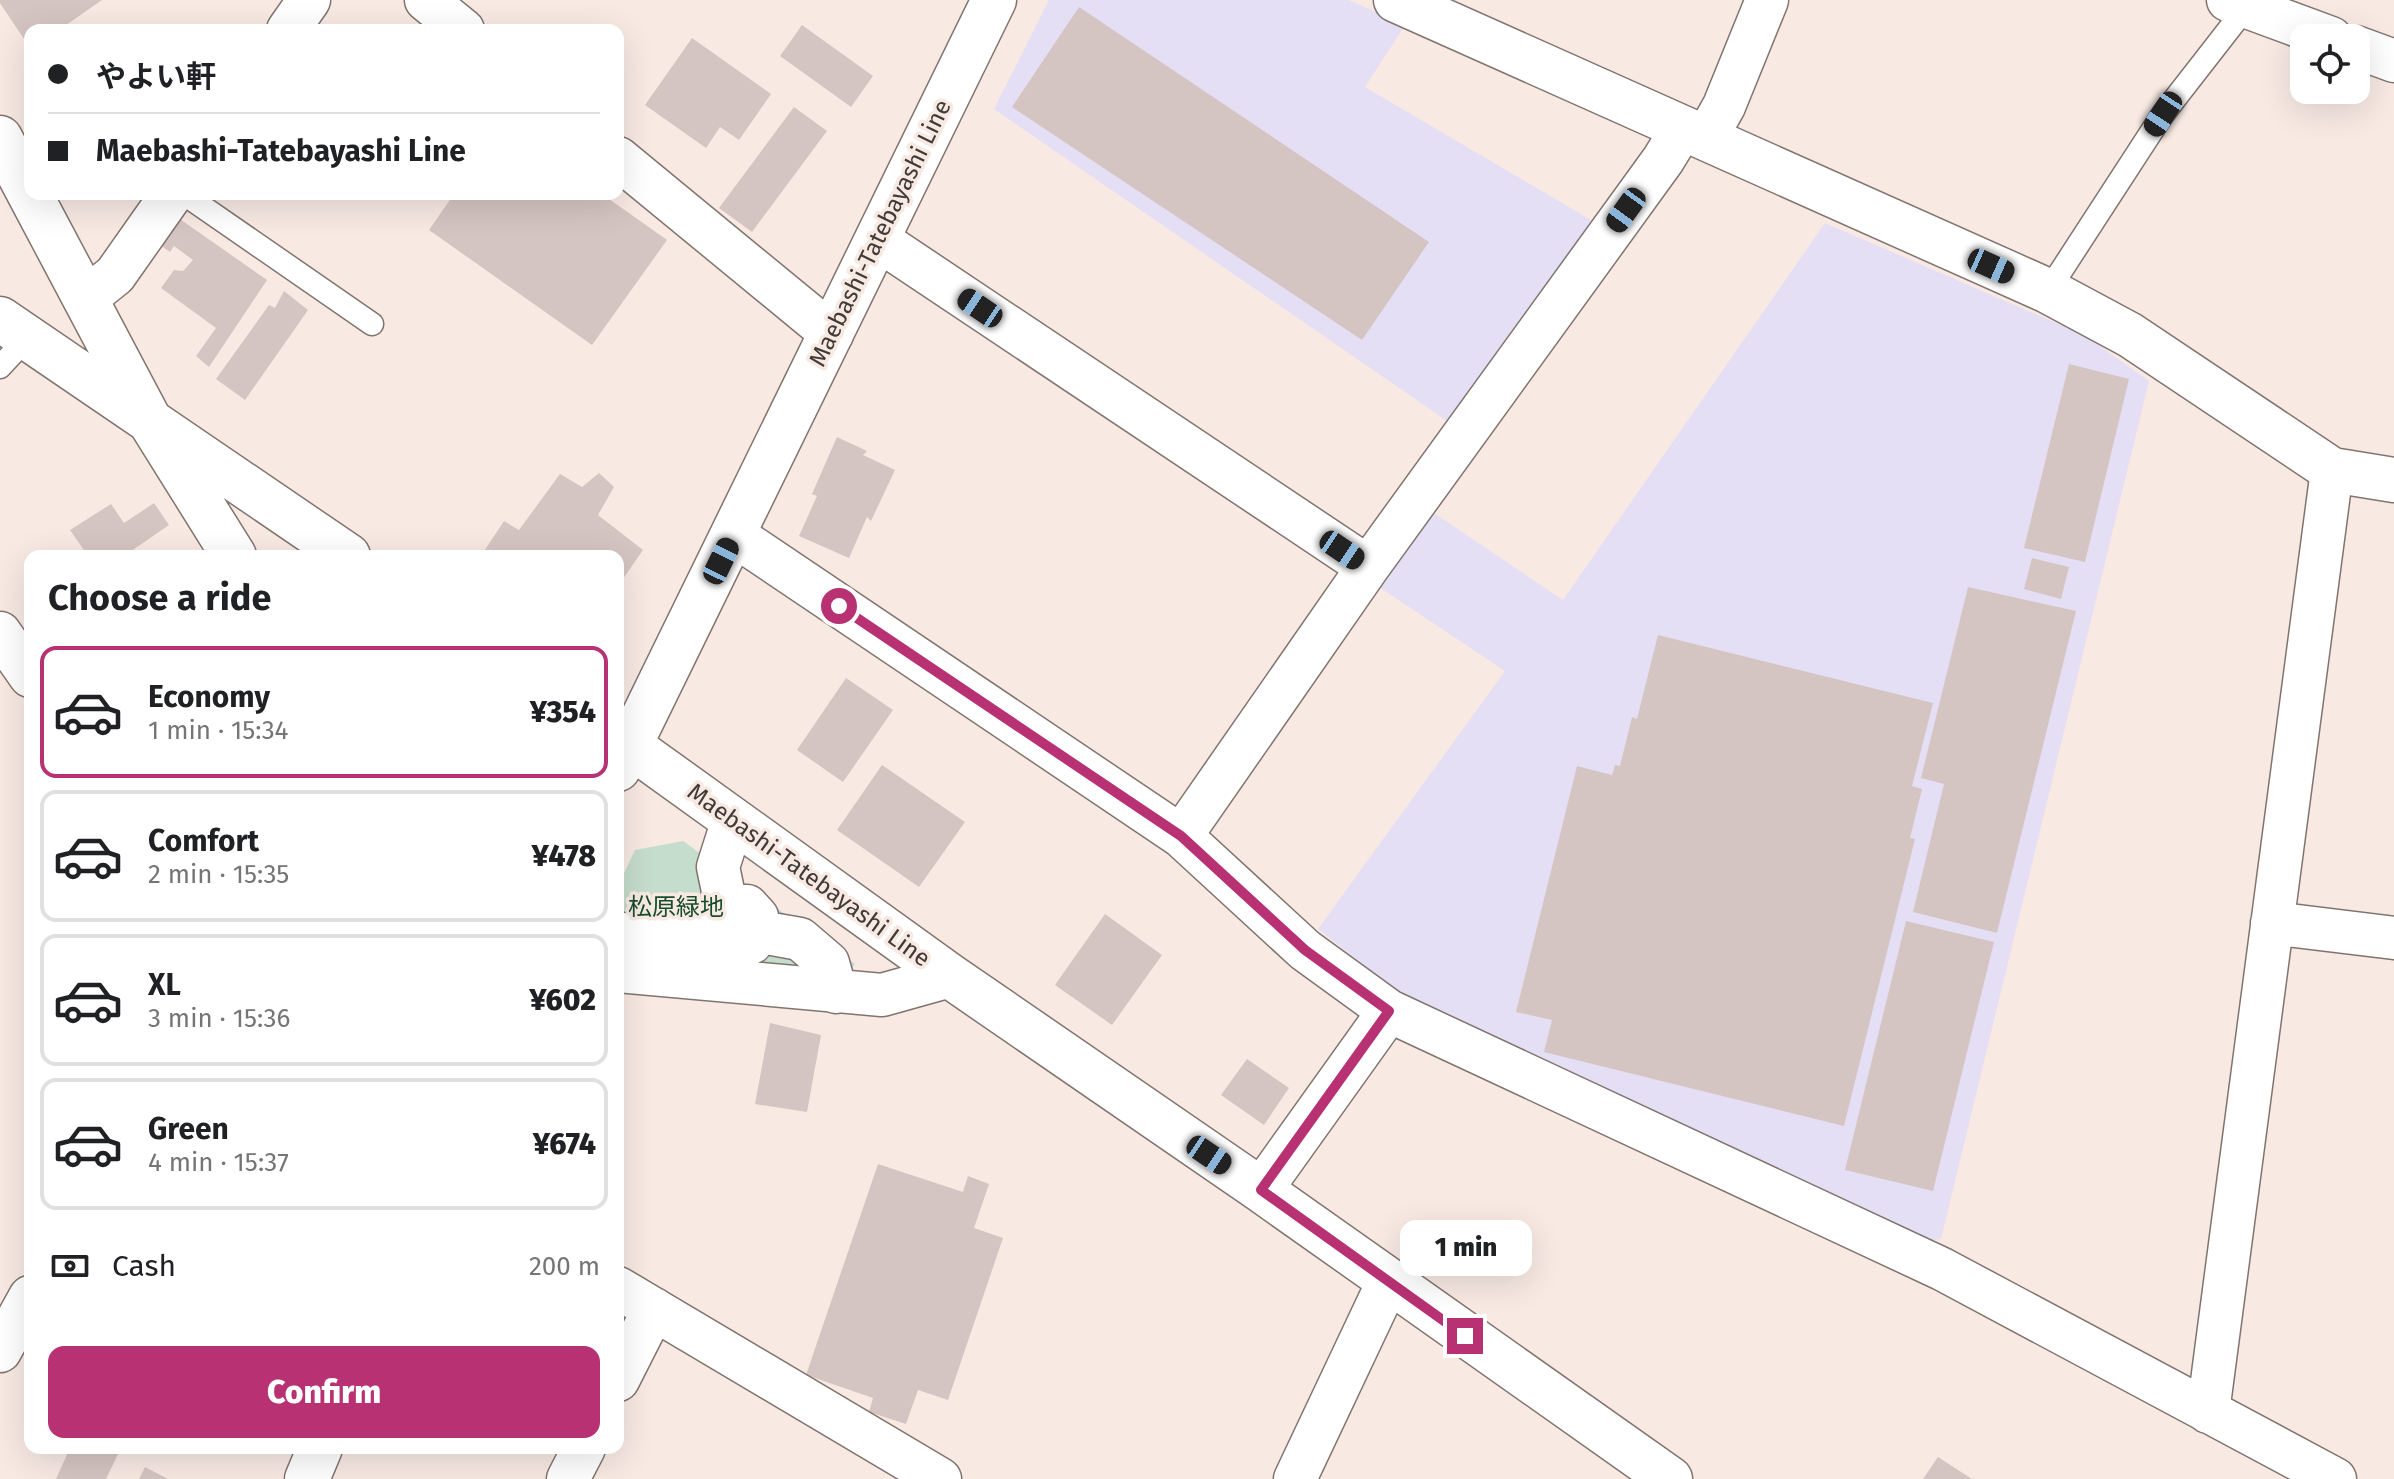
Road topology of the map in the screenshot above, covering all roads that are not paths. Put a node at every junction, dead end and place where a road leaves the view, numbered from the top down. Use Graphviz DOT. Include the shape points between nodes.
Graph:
graph roads {
  1 [pos="309,0"];
  2 [pos="426,0"];
  3 [pos="994,0"];
  4 [pos="1396,0"];
  5 [pos="1767,0"];
  6 [pos="2242,2"];
  7 [pos="292,24"];
  8 [pos="456,24"];
  9 [pos="2296,24"];
  10 [pos="2370,52"];
  11 [pos="2394,61"];
  12 [pos="1694,133"];
  13 [pos="0,138"];
  14 [pos="624,163"];
  15 [pos="24,183"];
  16 [pos="33,200"];
  17 [pos="168,200"];
  18 [pos="193,200"];
  19 [pos="877,239"];
  20 [pos="2048,291"];
  21 [pos="85,299"];
  22 [pos="372,324"];
  23 [pos="832,334"];
  24 [pos="9,342"];
  25 [pos="151,423"];
  26 [pos="2332,470"];
  27 [pos="2394,480"];
  28 [pos="734,535"];
  29 [pos="230,550"];
  30 [pos="339,550"];
  31 [pos="1368,567"];
  32 [pos="0,633"];
  33 [pos="24,667"];
  34 [pos="624,747"];
  35 [pos="624,752"];
  36 [pos="733,820"];
  37 [pos="1181,836"];
  38 [pos="2272,923"];
  39 [pos="731,925"];
  40 [pos="624,934"];
  41 [pos="2394,938"];
  42 [pos="624,972"];
  43 [pos="950,976"];
  44 [pos="836,992"];
  45 [pos="1389,1011"];
  46 [pos="1261,1190"];
  47 [pos="1388,1282"];
  48 [pos="624,1292"];
  49 [pos="24,1308"];
  50 [pos="654,1309"];
  51 [pos="0,1351"];
  52 [pos="624,1368"];
  53 [pos="2208,1412"];
  54 [pos="317,1454"];
  55 [pos="581,1454"];
  56 [pos="307,1479"];
  57 [pos="568,1479"];
  58 [pos="940,1479"];
  59 [pos="1295,1479"];
  60 [pos="1670,1479"];
  61 [pos="2335,1479"];
  1 -- 7 [label="street"];
  2 -- 8 [label="street"];
  3 -- 19 [label="main road, Maebashi-Tatebayashi Line"];
  4 -- 12 [label="main road"];
  5 -- 12 [label="street" via="1724,106"];
  6 -- 9 [label="street"];
  6 -- 20 [label="lane"];
  10 -- 11 [label="street"];
  12 -- 20 [label="main road"];
  12 -- 31 [label="street" via="1663,160"];
  13 -- 15 [label="main road"];
  14 -- 23 [label="street"];
  16 -- 21 [label="main road"];
  17 -- 21 [label="street" via="115,275"];
  18 -- 22 [label="lane"];
  19 -- 23 [label="main road, Maebashi-Tatebayashi Line"];
  19 -- 31 [label="street"];
  20 -- 26 [label="main road" via="2130,335"];
  21 -- 25 [label="main road"];
  23 -- 28 [label="main road, Maebashi-Tatebayashi Line"];
  24 -- 25 [label="main road"];
  25 -- 29 [label="main road"];
  25 -- 30 [label="main road"];
  26 -- 27 [label="main road"];
  26 -- 38 [label="street"];
  28 -- 34 [label="main road, Maebashi-Tatebayashi Line"];
  28 -- 37 [label="street"];
  31 -- 37 [label="street"];
  32 -- 33 [label="street"];
  35 -- 36 [label="main road, Maebashi-Tatebayashi Line"];
  36 -- 39 [label="street" via="718,867"];
  36 -- 43 [label="main road, Maebashi-Tatebayashi Line"];
  37 -- 45 [label="street" via="1305,950"];
  38 -- 41 [label="street"];
  38 -- 53 [label="street"];
  39 -- 40 [label="street"];
  39 -- 44 [label="street" via="800,939 828,963"];
  42 -- 44 [label="street"];
  43 -- 44 [label="street" via="882,995"];
  43 -- 46 [label="main road, Maebashi-Tatebayashi Line"];
  45 -- 46 [label="street"];
  45 -- 53 [label="street" via="1942,1269"];
  46 -- 47 [label="main road, Maebashi-Tatebayashi Line"];
  47 -- 59 [label="street"];
  47 -- 60 [label="main road, Maebashi-Tatebayashi Line"];
  48 -- 50 [label="street"];
  49 -- 51 [label="street"];
  50 -- 52 [label="street"];
  50 -- 58 [label="street"];
  53 -- 61 [label="street"];
  54 -- 56 [label="main road"];
  55 -- 57 [label="street"];
}
